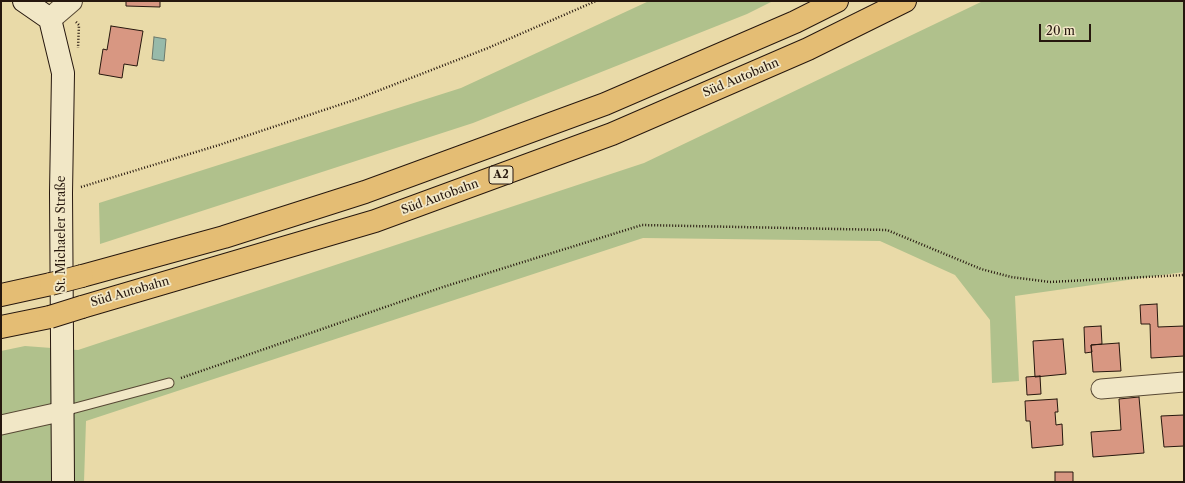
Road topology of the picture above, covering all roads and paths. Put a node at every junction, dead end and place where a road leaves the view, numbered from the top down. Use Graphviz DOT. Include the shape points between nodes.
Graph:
graph roads {
  1 [pos="24,1"];
  2 [pos="71,1"];
  3 [pos="596,1"];
  4 [pos="836,1"];
  5 [pos="905,1"];
  6 [pos="50,19"];
  7 [pos="61,193"];
  8 [pos="1184,275"];
  9 [pos="1,295"];
  10 [pos="1,327"];
  11 [pos="169,382"];
  12 [pos="1184,382"];
  13 [pos="1101,389"];
  14 [pos="64,411"];
  15 [pos="1,425"];
  16 [pos="63,482"];
  1 -- 6 [label="main road"];
  2 -- 6 [label="main road"];
  3 -- 7 [label="path" via="488,48 357,99 220,145"];
  4 -- 9 [label="highway, bridge" via="795,22 605,104 365,192 224,237 82,276"];
  5 -- 10 [label="highway, Süd Autobahn / A2, bridge" via="808,49 612,134 375,221 50,317"];
  6 -- 7 [label="main road, St. Michaeler Straße" via="63,73"];
  7 -- 14 [label="main road, St. Michaeler Straße"];
  8 -- 11 [label="path" via="1050,282 1011,277 981,269 888,230 642,224 443,287"];
  11 -- 14 [label="lane"];
  12 -- 13 [label="street"];
  14 -- 15 [label="street"];
  14 -- 16 [label="main road, St. Michaeler Straße"];
}
